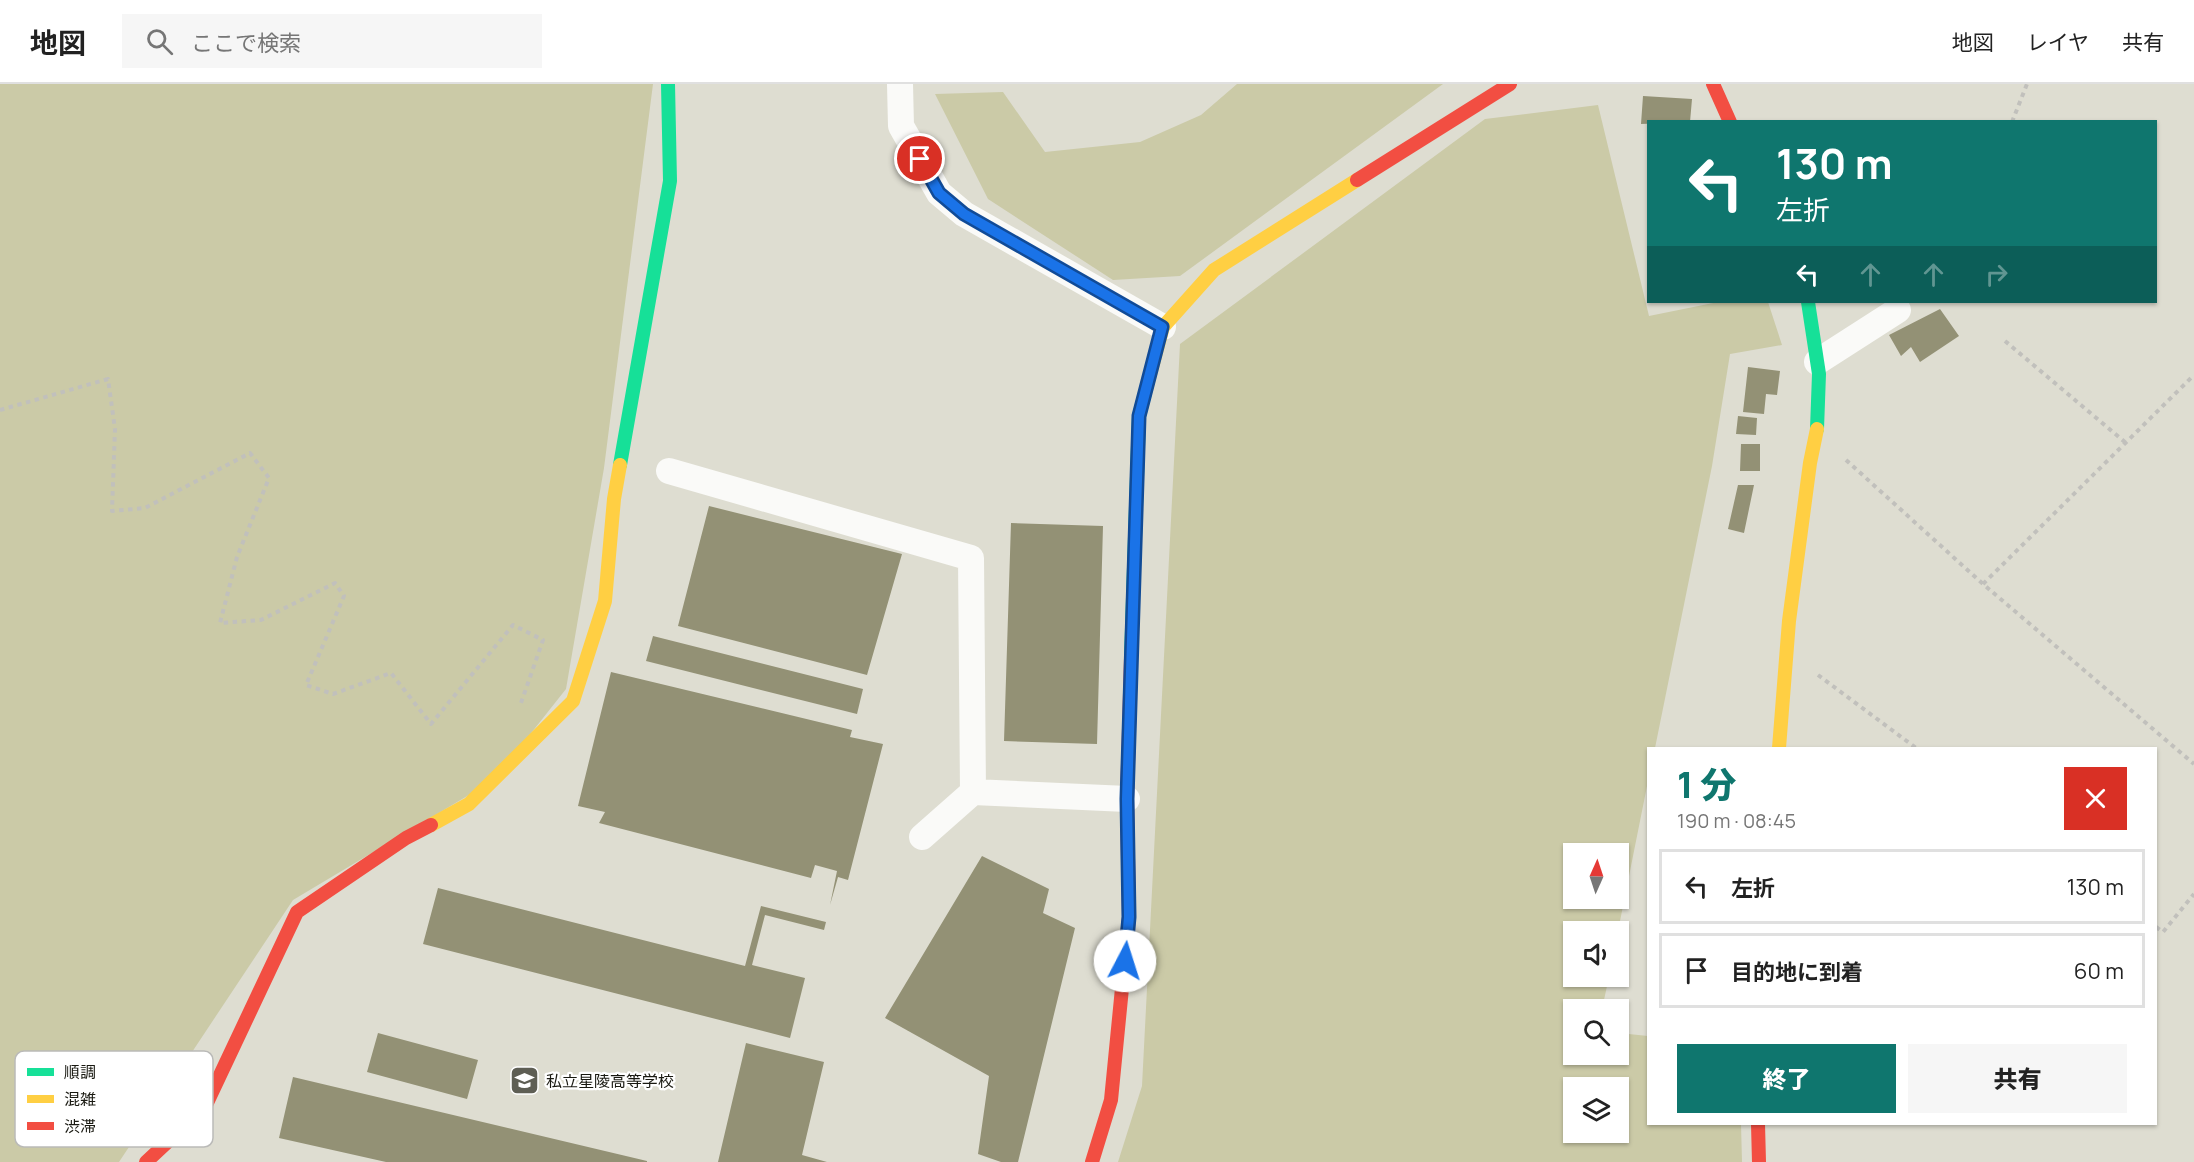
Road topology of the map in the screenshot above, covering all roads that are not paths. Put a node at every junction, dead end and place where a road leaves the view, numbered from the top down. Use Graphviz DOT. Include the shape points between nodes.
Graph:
graph roads {
  1 [pos="668,84"];
  2 [pos="900,84"];
  3 [pos="1510,84"];
  4 [pos="1713,84"];
  5 [pos="1729,120"];
  6 [pos="1808,303"];
  7 [pos="1898,310"];
  8 [pos="1162,327"];
  9 [pos="1817,362"];
  10 [pos="669,471"];
  11 [pos="1779,747"];
  12 [pos="973,792"];
  13 [pos="1127,799"];
  14 [pos="922,837"];
  15 [pos="213,1092"];
  16 [pos="1758,1125"];
  17 [pos="162,1147"];
  18 [pos="146,1162"];
  19 [pos="1092,1162"];
  20 [pos="1759,1162"];
  1 -- 15 [label="street" via="670,181 614,499 605,601 573,701 469,804 406,838 297,912"];
  2 -- 8 [label="street" via="901,126 939,193 964,214"];
  3 -- 8 [label="street" via="1214,270"];
  4 -- 5 [label="street"];
  6 -- 9 [label="street"];
  7 -- 9 [label="street"];
  8 -- 13 [label="street" via="1139,416"];
  9 -- 11 [label="street" via="1817,433 1786,651"];
  10 -- 12 [label="street" via="971,558"];
  12 -- 13 [label="street"];
  12 -- 14 [label="street"];
  13 -- 19 [label="street" via="1129,917 1118,1049 1111,1100"];
  16 -- 20 [label="street"];
  17 -- 18 [label="street"];
}
